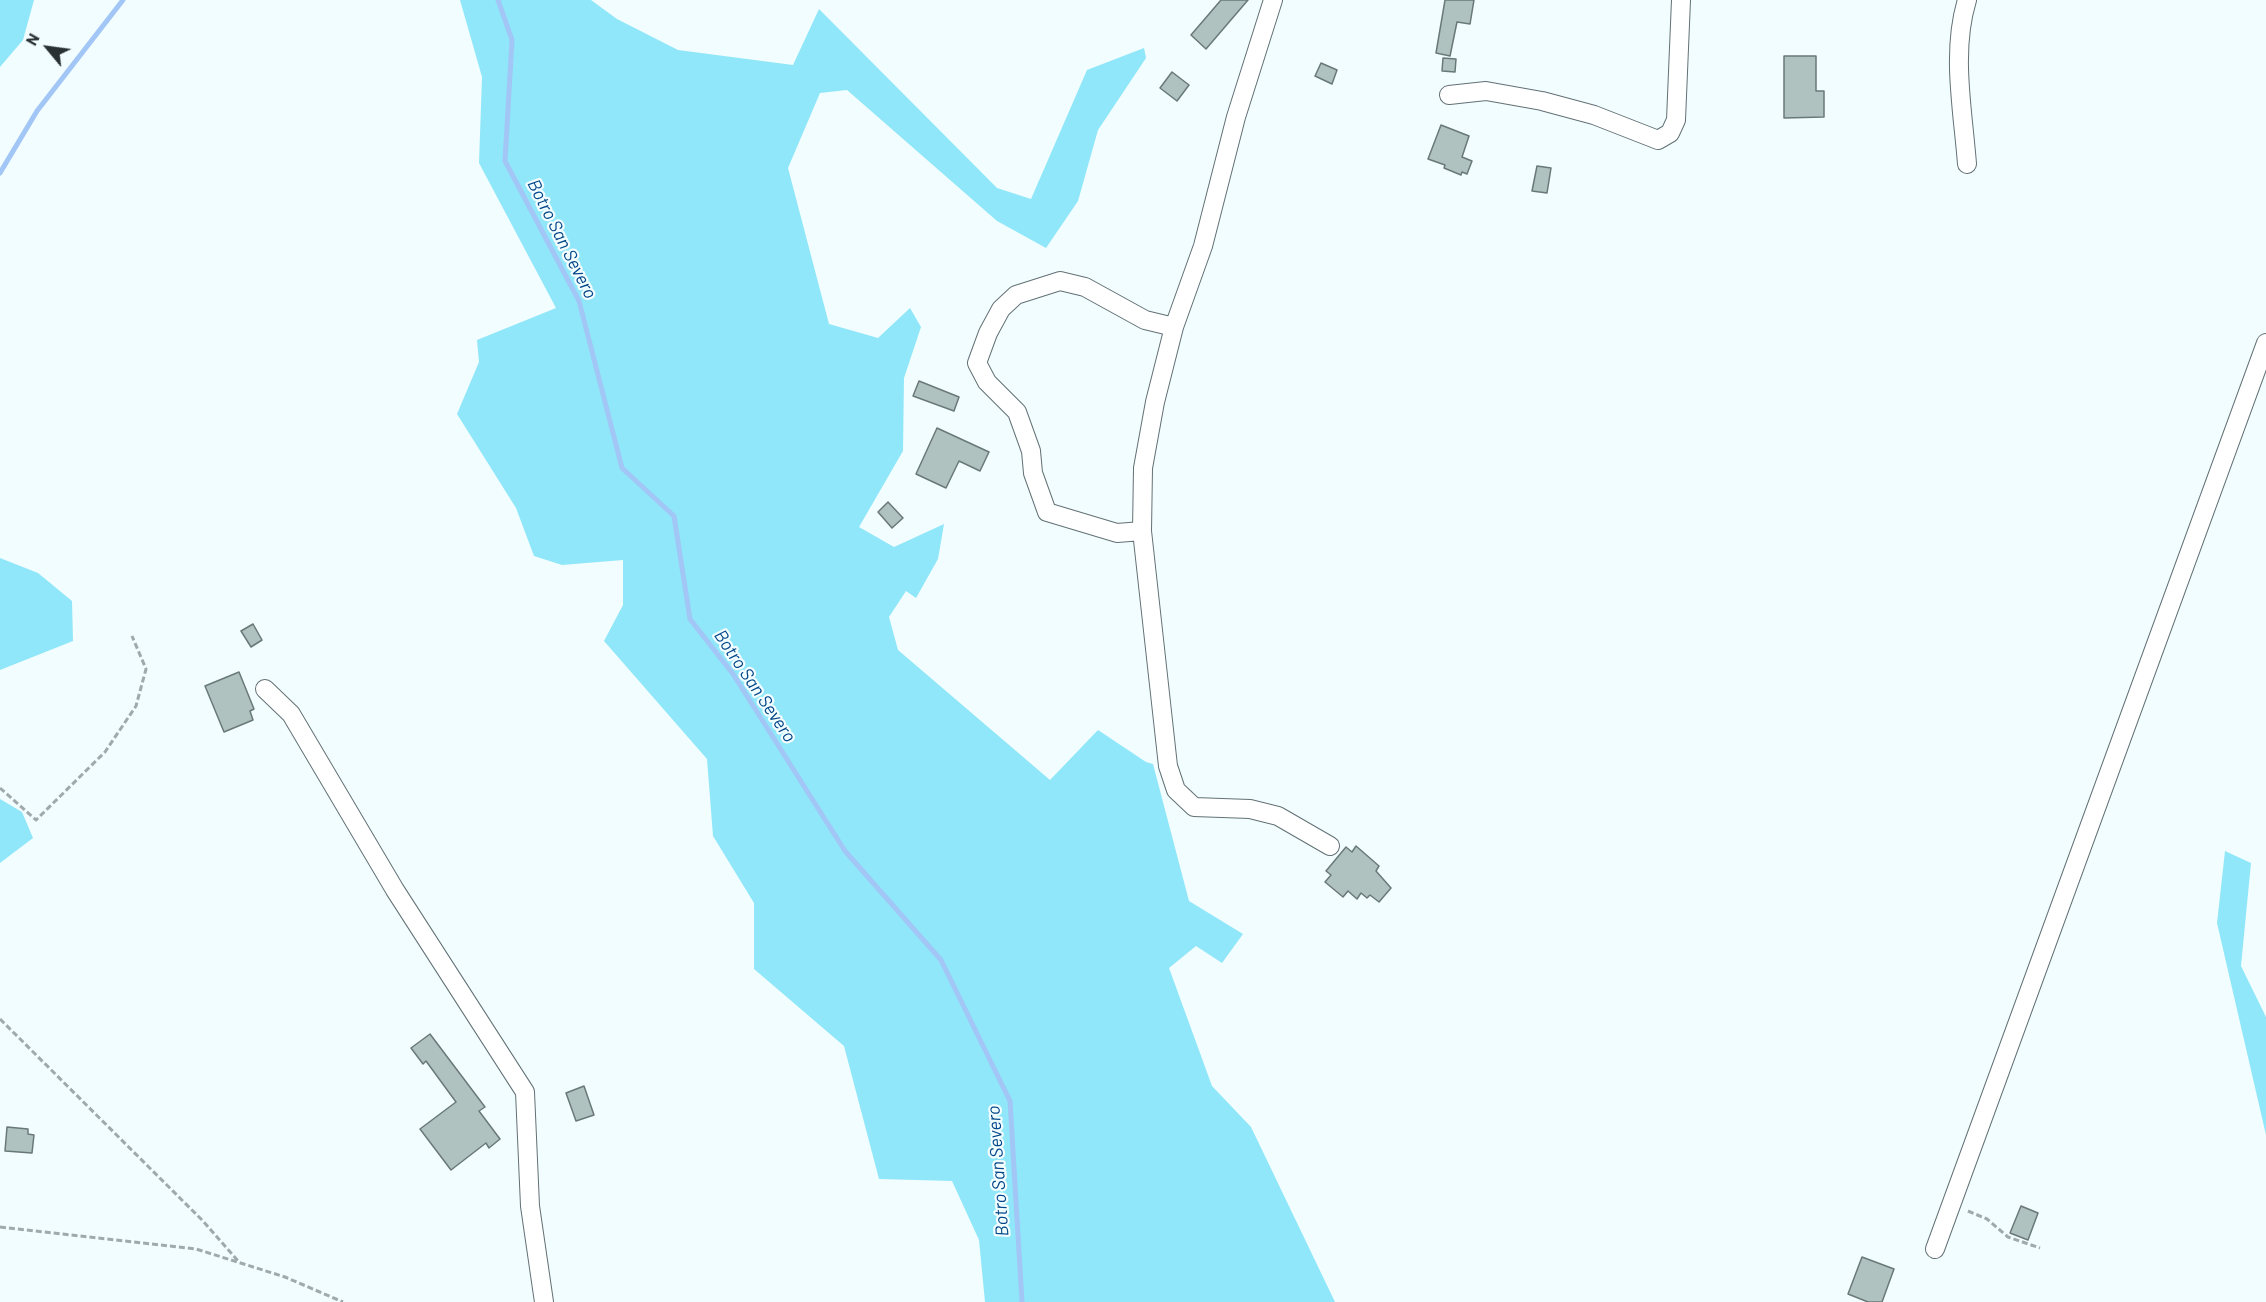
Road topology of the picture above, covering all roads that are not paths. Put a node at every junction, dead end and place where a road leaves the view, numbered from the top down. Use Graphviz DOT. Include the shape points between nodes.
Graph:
graph roads {
  1 [pos="1273,0"];
  2 [pos="1681,0"];
  3 [pos="1966,0"];
  4 [pos="1449,95"];
  5 [pos="1967,164"];
  6 [pos="1174,327"];
  7 [pos="2266,343"];
  8 [pos="1142,531"];
  9 [pos="265,689"];
  10 [pos="1330,846"];
  11 [pos="1935,1249"];
  12 [pos="544,1302"];
  1 -- 6 [label="street" via="1236,117 1203,246"];
  2 -- 4 [label="street" via="1676,120 1670,133 1658,140 1594,115 1542,101 1486,91"];
  3 -- 5 [label="street" via="1959,70"];
  6 -- 8 [label="street" via="1143,468"];
  6 -- 8 [label="street" via="1145,320 1085,287 1060,281 1016,295 1001,309 977,363 987,382 1017,412 1047,512 1117,534"];
  7 -- 11 [label="street"];
  8 -- 10 [label="street" via="1168,766 1176,790 1194,807 1250,808"];
  9 -- 12 [label="street" via="291,714 396,890 525,1092 530,1206"];
}
